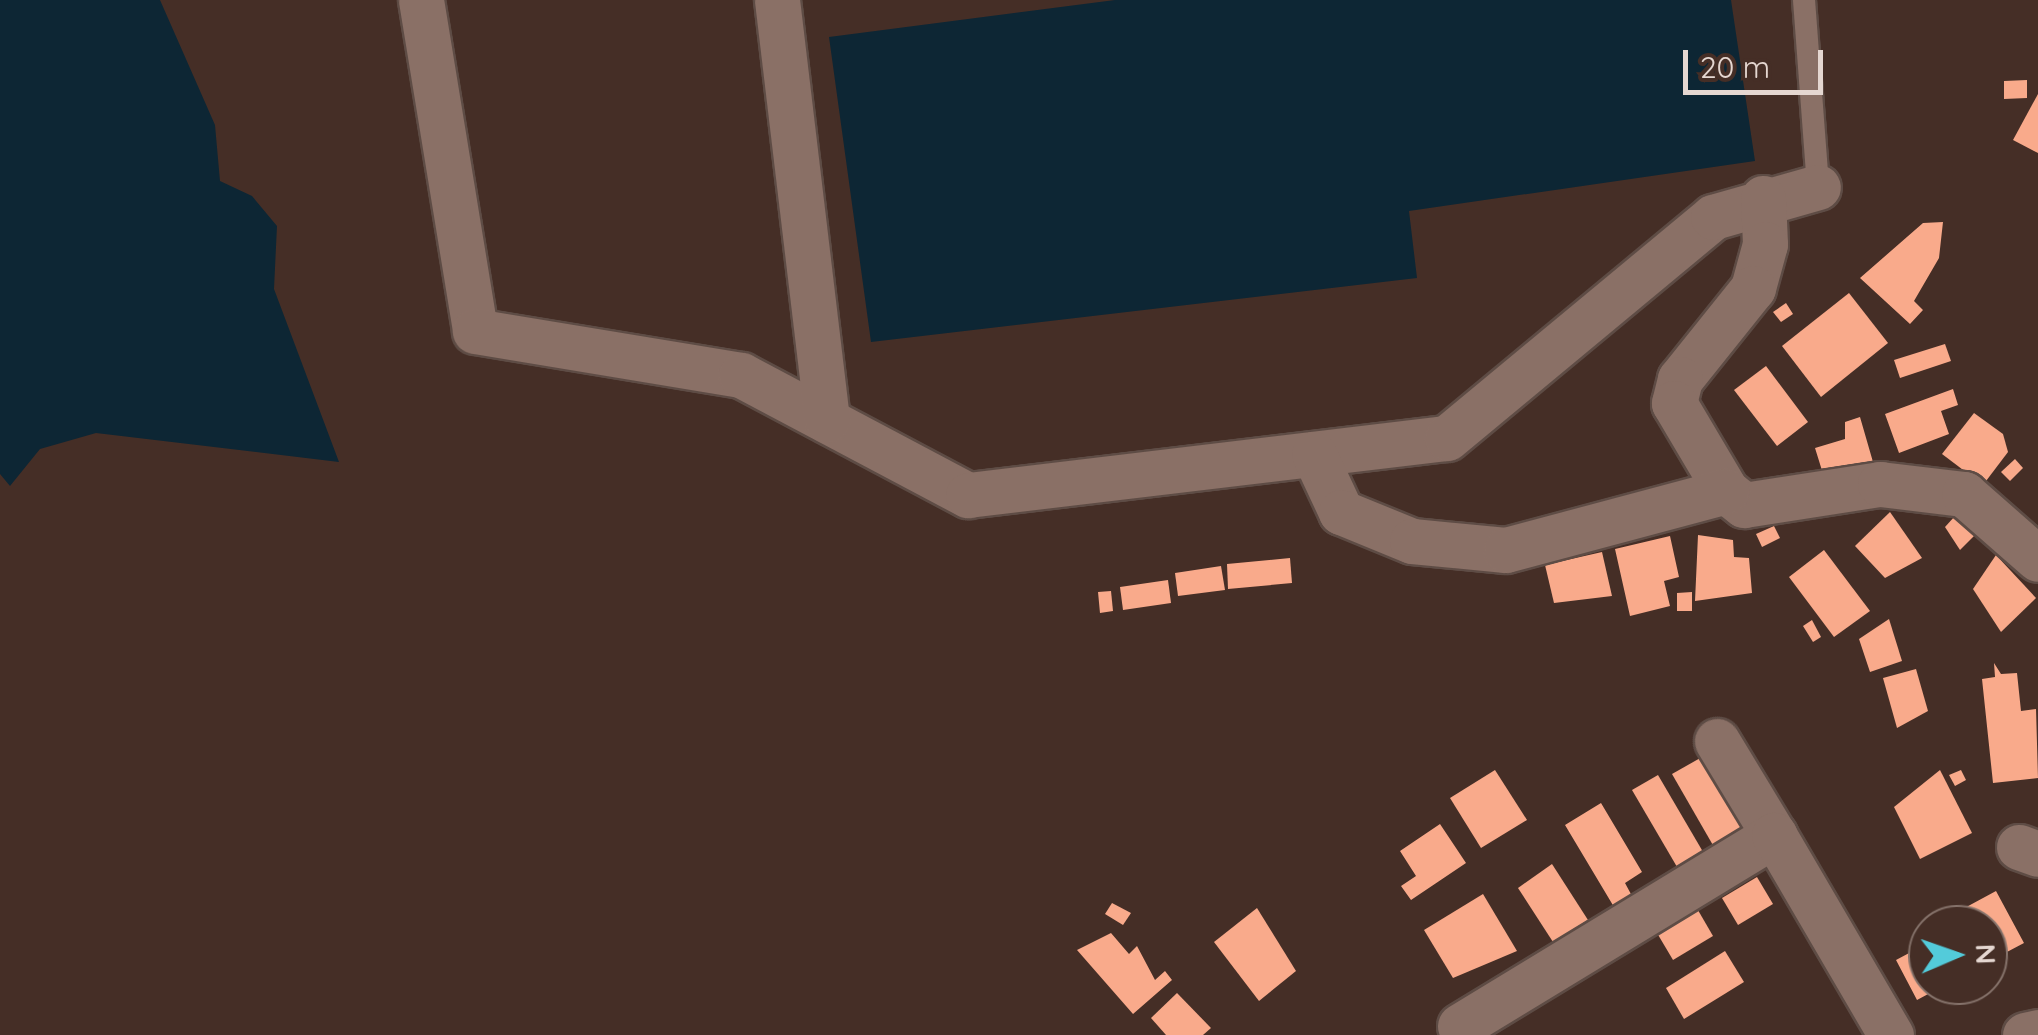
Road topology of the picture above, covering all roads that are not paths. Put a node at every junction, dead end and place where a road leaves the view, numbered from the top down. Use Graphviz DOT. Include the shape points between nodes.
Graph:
graph roads {
  1 [pos="421,0"];
  2 [pos="777,0"];
  3 [pos="1804,0"];
  4 [pos="1818,187"];
  5 [pos="1762,198"];
  6 [pos="826,420"];
  7 [pos="1314,454"];
  8 [pos="1726,491"];
  9 [pos="2038,559"];
  10 [pos="1716,741"];
  11 [pos="1774,835"];
  12 [pos="1460,1026"];
  13 [pos="2038,1032"];
  14 [pos="1891,1035"];
  15 [pos="2026,1035"];
  1 -- 6 [label="street" via="474,330 740,375"];
  2 -- 6 [label="street"];
  3 -- 4 [label="lane"];
  4 -- 5 [label="street"];
  5 -- 7 [label="street" via="1713,217 1447,438"];
  5 -- 8 [label="street" via="1765,244 1752,288 1680,379 1674,403"];
  6 -- 7 [label="street" via="968,495"];
  7 -- 8 [label="street" via="1341,512 1412,541 1506,550"];
  8 -- 9 [label="street" via="1744,505 1880,484 1964,494"];
  10 -- 11 [label="street"];
  11 -- 12 [label="street"];
  11 -- 14 [label="street"];
  13 -- 15 [label="street"];
}
